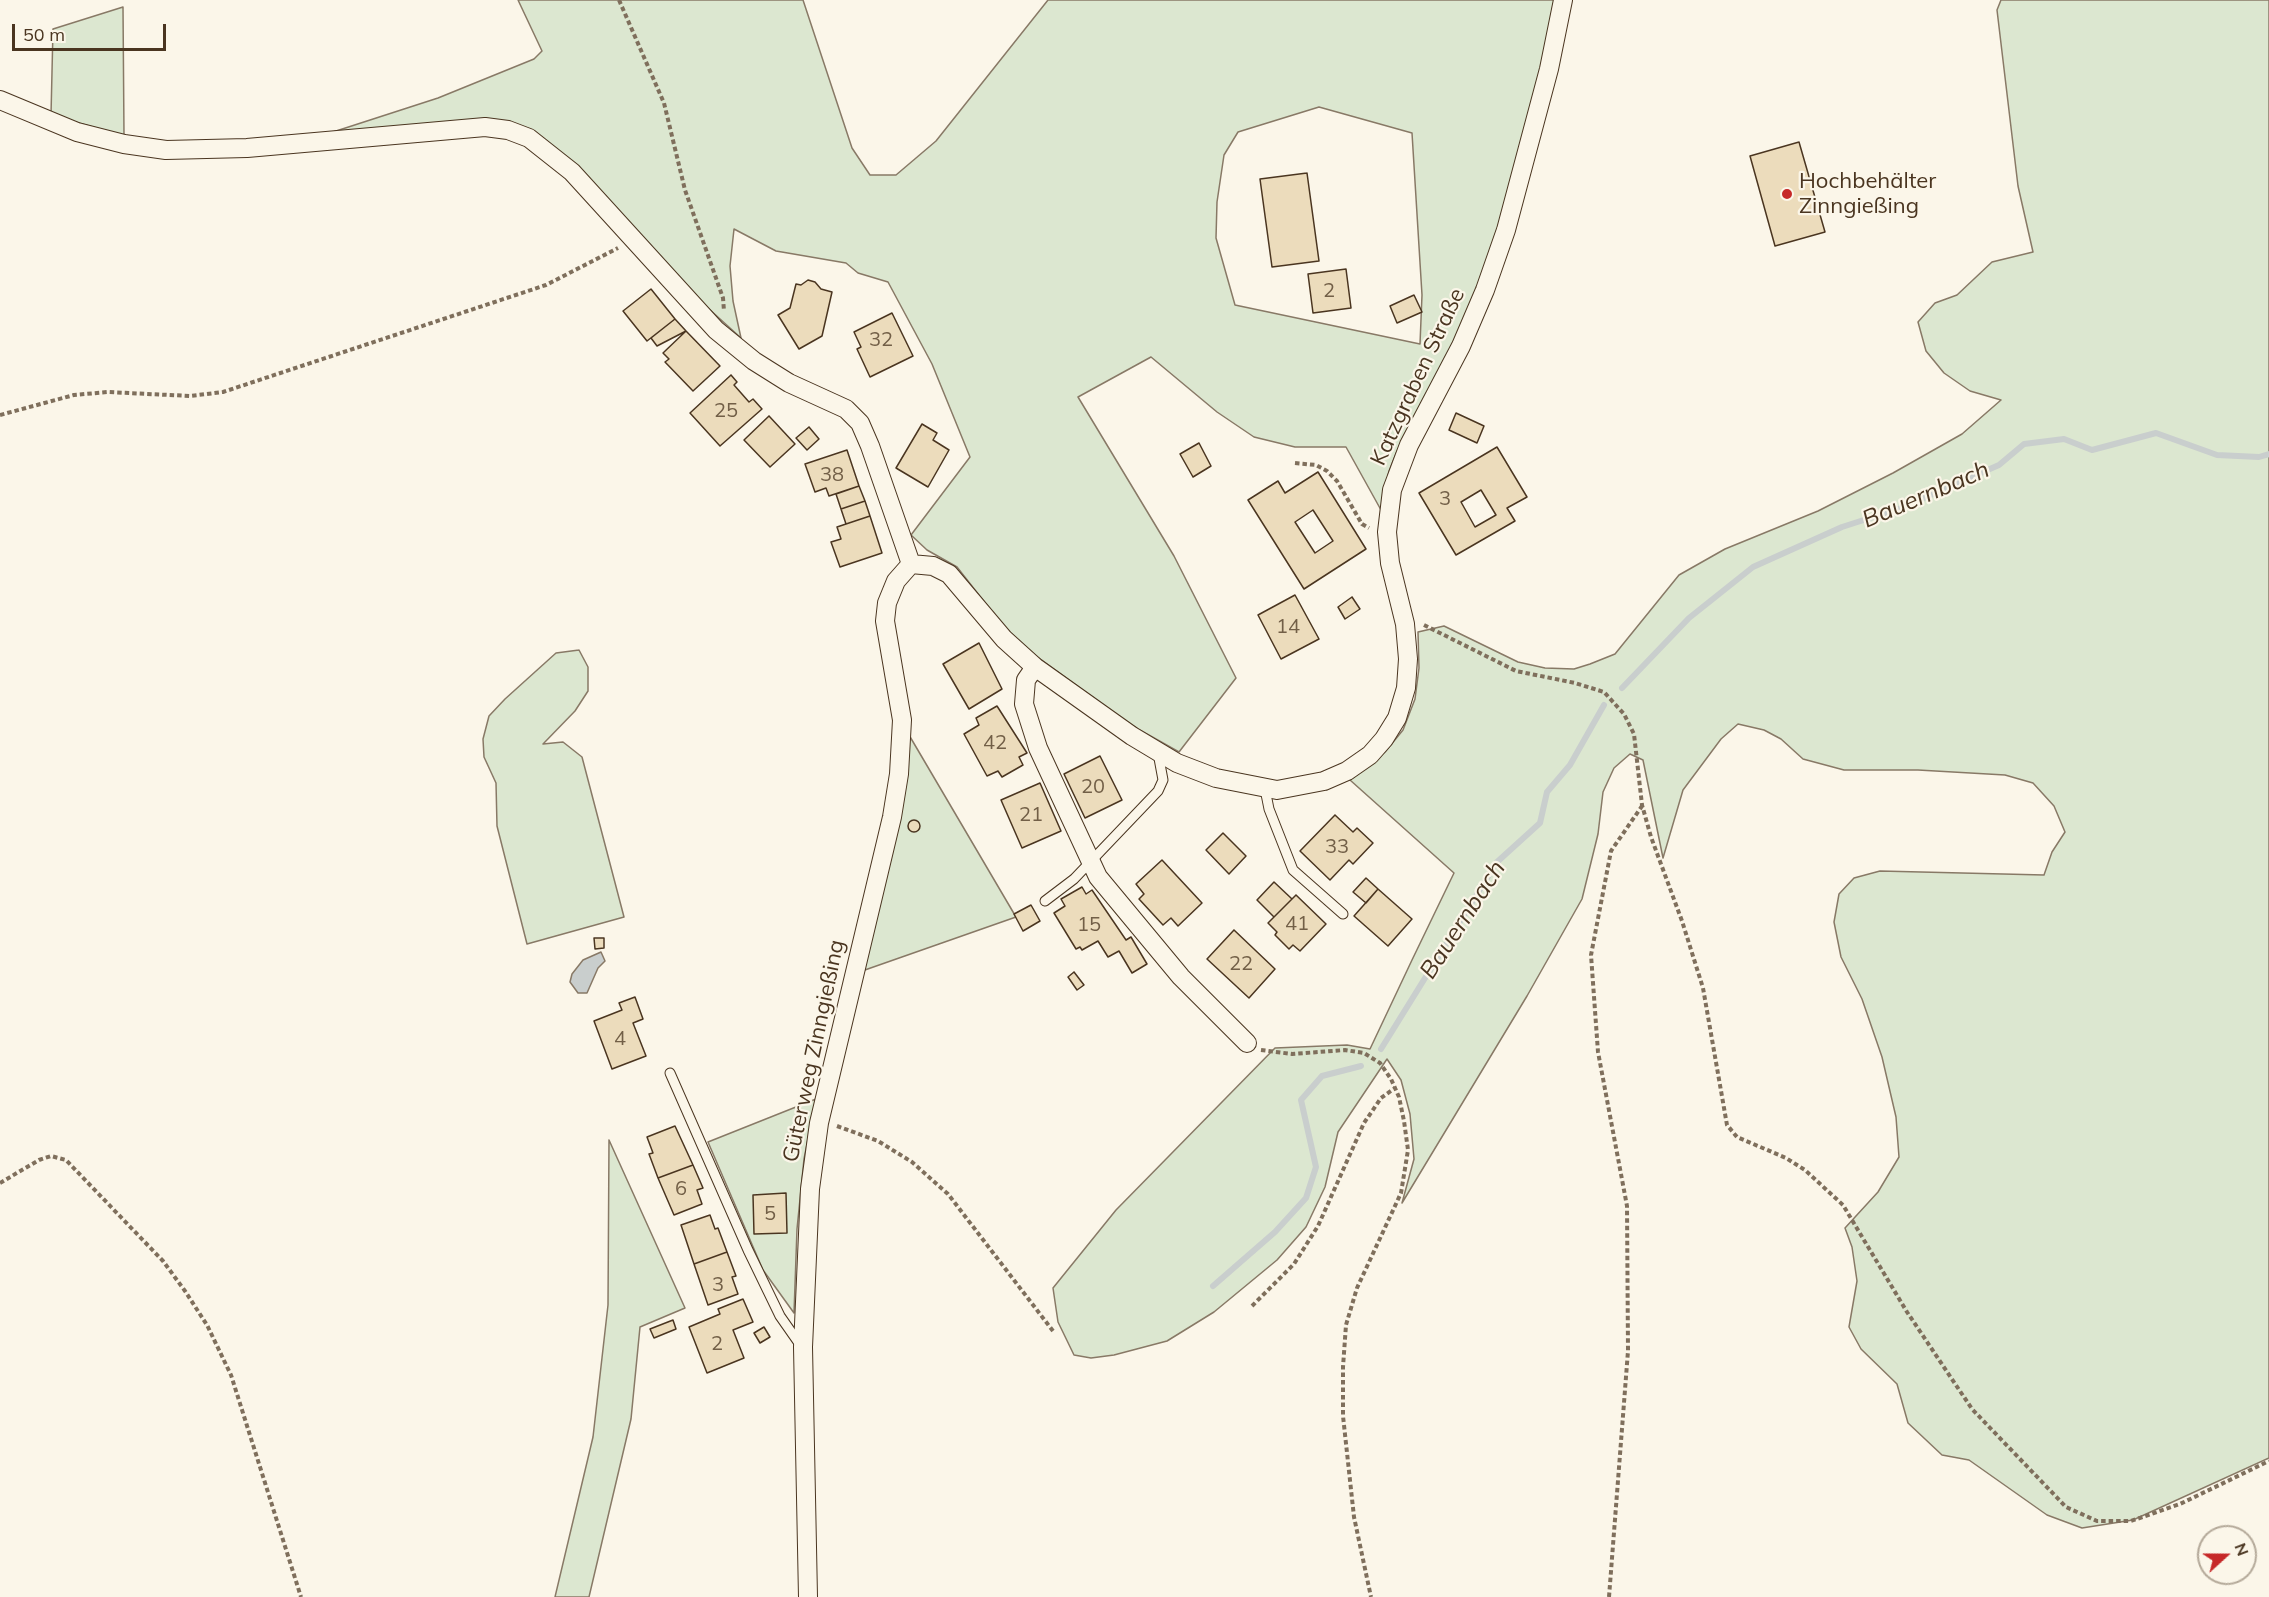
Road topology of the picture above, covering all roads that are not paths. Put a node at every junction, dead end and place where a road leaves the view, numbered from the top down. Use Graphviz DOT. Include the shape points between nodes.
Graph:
graph roads {
  1 [pos="1563,0"];
  2 [pos="0,100"];
  3 [pos="911,564"];
  4 [pos="1035,667"];
  5 [pos="1158,751"];
  6 [pos="1265,789"];
  7 [pos="1092,862"];
  8 [pos="1046,901"];
  9 [pos="1343,914"];
  10 [pos="1247,1043"];
  11 [pos="670,1073"];
  12 [pos="803,1347"];
  13 [pos="808,1597"];
  1 -- 6 [label="street, Katzgraben Straße" via="1506,231 1461,346 1409,445 1392,490 1387,532 1408,659 1406,688 1396,718 1370,755 1347,771 1299,788"];
  2 -- 3 [label="street" via="77,132 166,150 247,148 486,127 529,138 551,153 716,330 754,361 846,409 860,423"];
  3 -- 4 [label="street, Katzgraben Straße" via="933,566 949,574 1004,639"];
  3 -- 12 [label="street, Güterweg Zinngießing" via="896,581 887,603 885,621 902,720 899,774 819,1123 810,1189"];
  4 -- 5 [label="street, Katzgraben Straße"];
  4 -- 7 [label="street" via="1026,680 1024,704 1038,748"];
  5 -- 6 [label="street, Katzgraben Straße" via="1216,778"];
  5 -- 7 [label="lane" via="1162,780 1158,791"];
  6 -- 9 [label="lane" via="1293,870"];
  7 -- 8 [label="lane"];
  7 -- 10 [label="street" via="1098,877 1139,929"];
  11 -- 12 [label="lane" via="780,1316"];
  12 -- 13 [label="street, Güterweg Zinngießing"];
}
